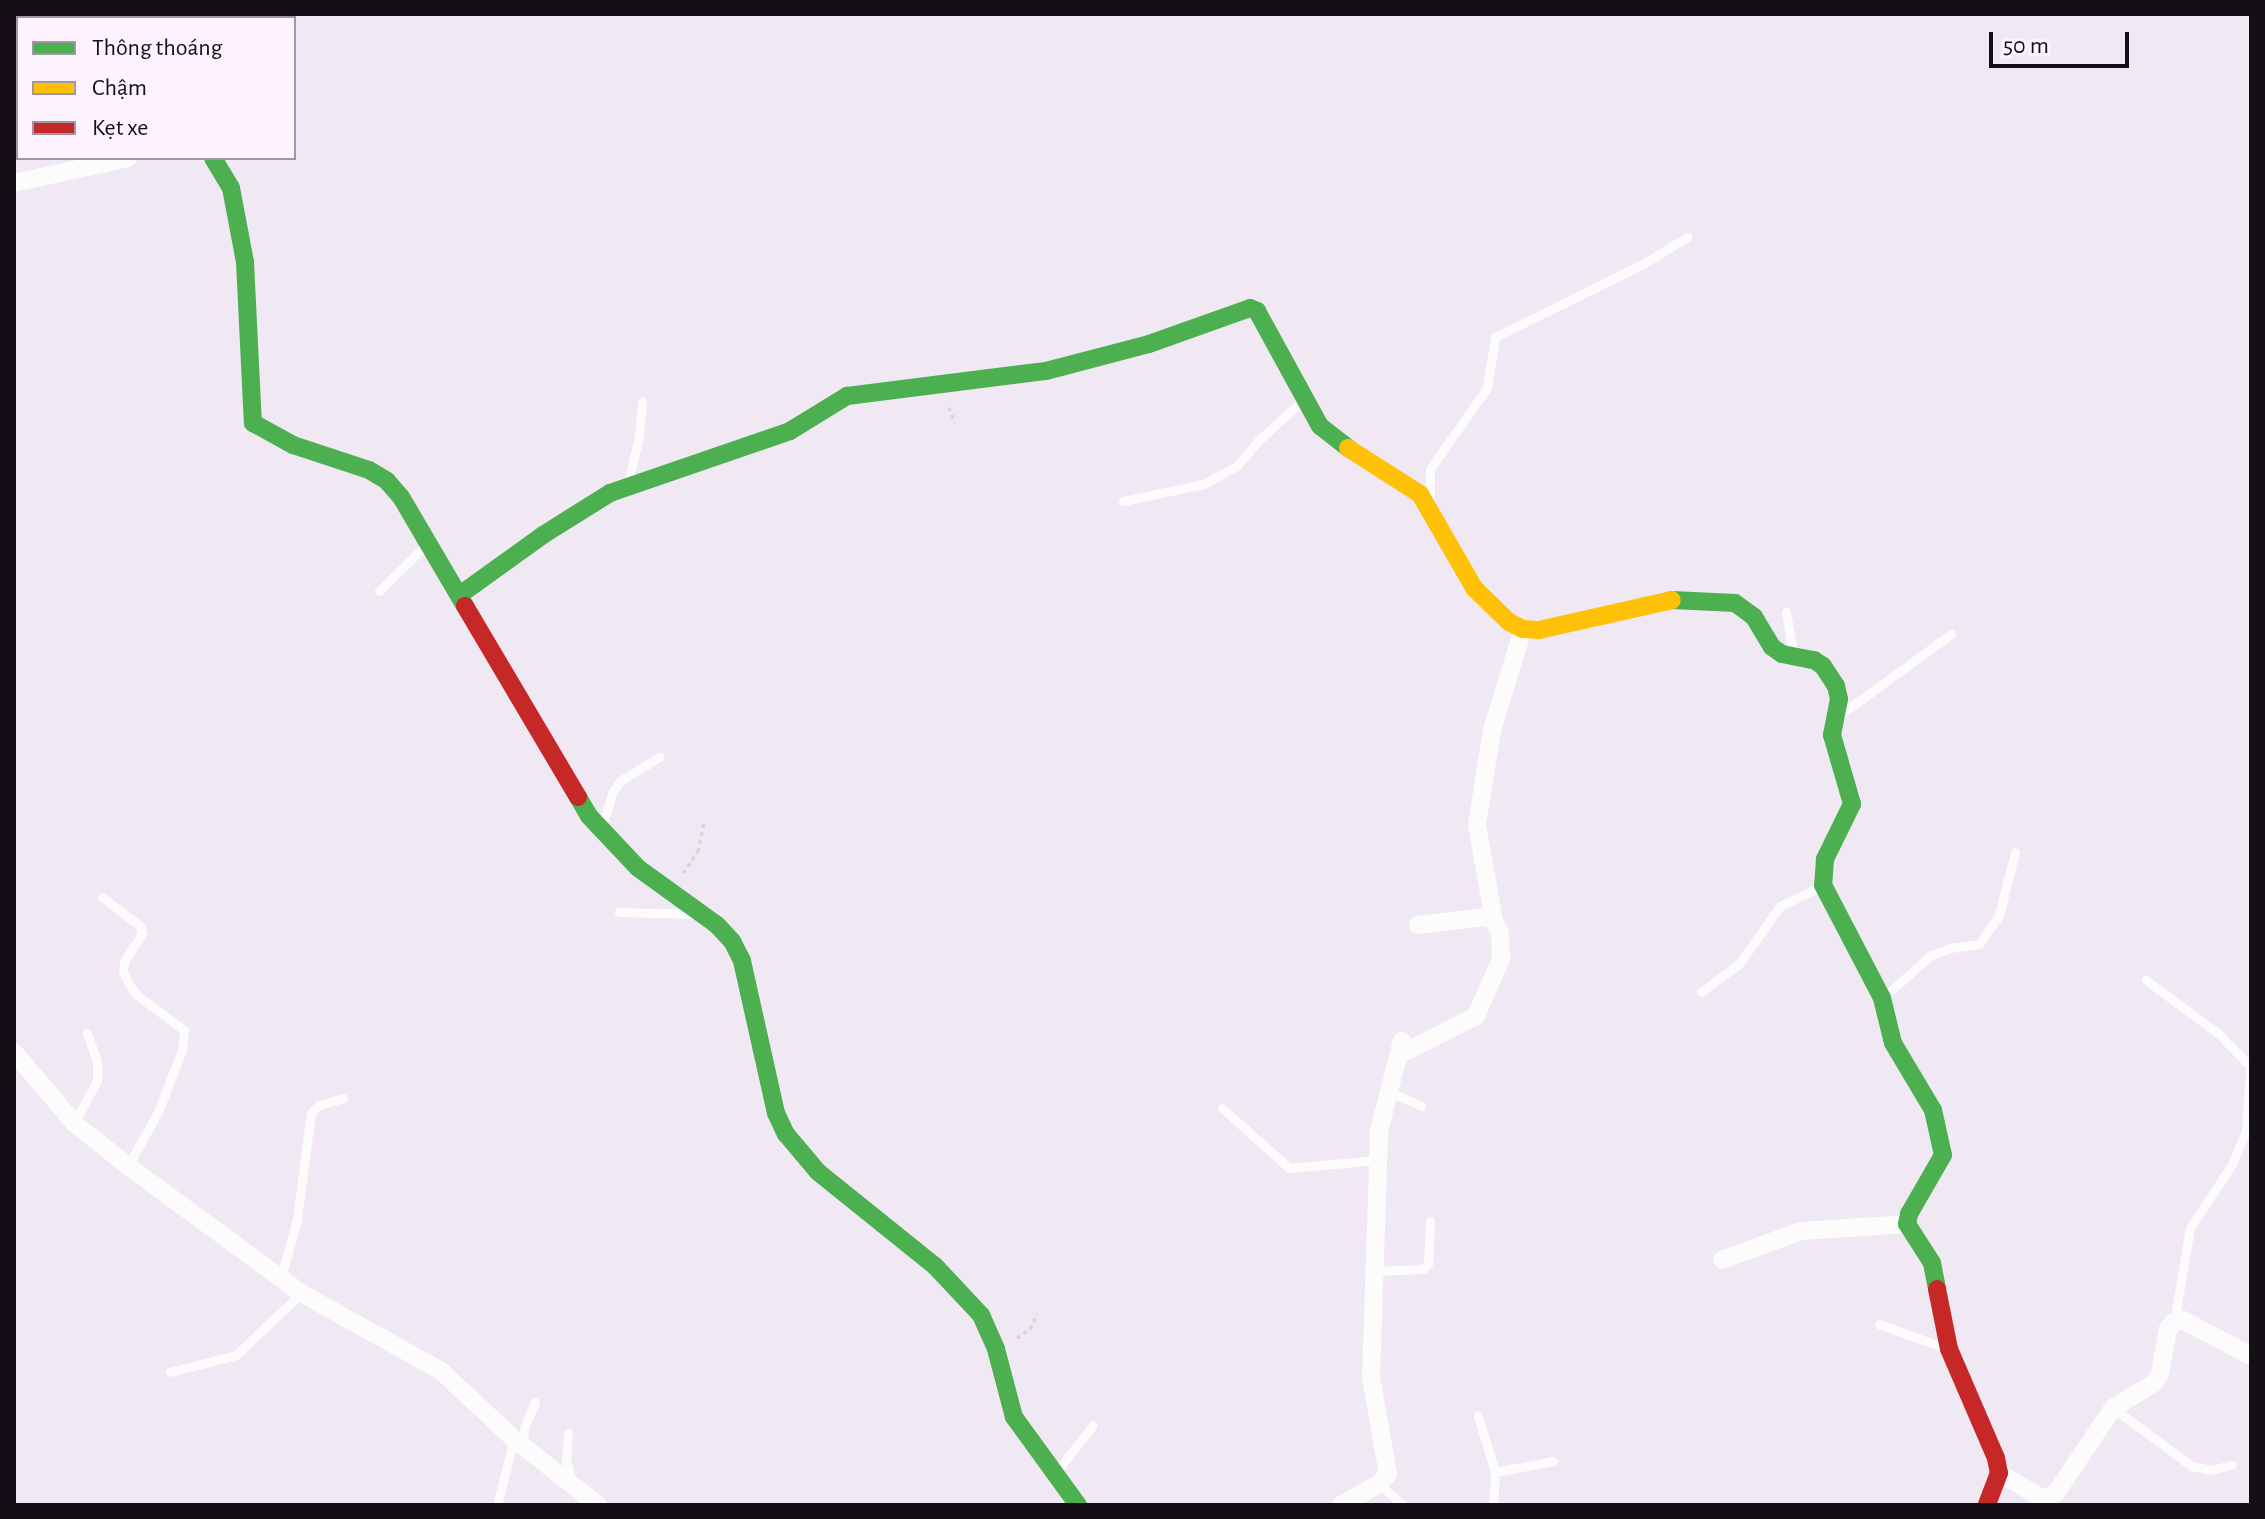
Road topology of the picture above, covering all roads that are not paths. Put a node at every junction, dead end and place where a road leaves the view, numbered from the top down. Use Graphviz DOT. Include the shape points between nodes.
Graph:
graph roads {
  1 [pos="119,160"];
  2 [pos="214,160"];
  3 [pos="14,183"];
  4 [pos="1687,237"];
  5 [pos="1303,400"];
  6 [pos="642,401"];
  7 [pos="627,486"];
  8 [pos="1123,501"];
  9 [pos="1431,508"];
  10 [pos="429,542"];
  11 [pos="379,591"];
  12 [pos="461,594"];
  13 [pos="1786,612"];
  14 [pos="1523,629"];
  15 [pos="1951,634"];
  16 [pos="1793,655"];
  17 [pos="1835,718"];
  18 [pos="659,757"];
  19 [pos="600,830"];
  20 [pos="2015,852"];
  21 [pos="1823,885"];
  22 [pos="102,897"];
  23 [pos="619,912"];
  24 [pos="700,913"];
  25 [pos="1494,921"];
  26 [pos="1417,925"];
  27 [pos="2146,980"];
  28 [pos="1701,992"];
  29 [pos="1882,998"];
  30 [pos="87,1033"];
  31 [pos="14,1052"];
  32 [pos="2250,1062"];
  33 [pos="1390,1092"];
  34 [pos="343,1098"];
  35 [pos="1421,1106"];
  36 [pos="1222,1108"];
  37 [pos="74,1123"];
  38 [pos="1379,1160"];
  39 [pos="128,1166"];
  40 [pos="1430,1221"];
  41 [pos="1907,1224"];
  42 [pos="1722,1260"];
  43 [pos="1376,1271"];
  44 [pos="281,1278"];
  45 [pos="301,1293"];
  46 [pos="2174,1322"];
  47 [pos="1879,1324"];
  48 [pos="1949,1349"];
  49 [pos="2251,1356"];
  50 [pos="170,1372"];
  51 [pos="535,1402"];
  52 [pos="2113,1408"];
  53 [pos="1478,1416"];
  54 [pos="1093,1425"];
  55 [pos="568,1433"];
  56 [pos="519,1442"];
  57 [pos="1553,1461"];
  58 [pos="2231,1465"];
  59 [pos="1495,1472"];
  60 [pos="1054,1473"];
  61 [pos="1999,1473"];
  62 [pos="1379,1484"];
  63 [pos="573,1485"];
  64 [pos="497,1505"];
  65 [pos="598,1505"];
  66 [pos="1078,1505"];
  67 [pos="1341,1505"];
  68 [pos="1402,1505"];
  69 [pos="1493,1505"];
  70 [pos="1987,1505"];
  1 -- 3 [label="street"];
  2 -- 10 [label="street" via="231,188 245,262 253,423 293,445 387,481"];
  4 -- 9 [label="lane" via="1495,337 1487,388 1430,469"];
  5 -- 7 [label="street" via="1257,311 1250,308 1149,344 1046,371 847,396 790,431"];
  5 -- 8 [label="lane" via="1237,466 1204,484"];
  5 -- 9 [label="street" via="1320,426 1420,494"];
  6 -- 7 [label="lane"];
  7 -- 12 [label="street" via="578,512"];
  9 -- 14 [label="street" via="1474,588"];
  10 -- 11 [label="lane"];
  10 -- 12 [label="street"];
  12 -- 19 [label="street"];
  13 -- 16 [label="lane"];
  14 -- 16 [label="street" via="1539,630 1665,600 1735,603 1754,617 1772,647"];
  14 -- 25 [label="street" via="1492,730 1477,825"];
  15 -- 17 [label="lane"];
  16 -- 17 [label="street" via="1823,666 1839,699"];
  17 -- 21 [label="street" via="1834,749 1852,804 1825,859"];
  18 -- 19 [label="lane" via="620,781"];
  19 -- 24 [label="street" via="669,893"];
  20 -- 29 [label="lane" via="1999,915 1979,944 1931,955"];
  21 -- 28 [label="lane" via="1780,906 1739,964"];
  21 -- 29 [label="street"];
  22 -- 39 [label="lane" via="140,926 142,934 124,962 129,984 184,1030 182,1050 158,1112"];
  23 -- 24 [label="lane"];
  24 -- 60 [label="street" via="732,941 742,961 776,1113 793,1144 818,1172 935,1266 981,1315 1014,1417"];
  25 -- 26 [label="street" via="1486,917"];
  25 -- 33 [label="street" via="1501,959 1476,1016 1402,1048"];
  27 -- 32 [label="lane"];
  29 -- 41 [label="street" via="1893,1043 1933,1110 1942,1142 1938,1167"];
  30 -- 37 [label="lane" via="97,1061 97,1081"];
  31 -- 37 [label="street"];
  32 -- 46 [label="lane" via="2246,1131 2232,1164 2190,1228"];
  33 -- 35 [label="lane"];
  33 -- 38 [label="street" via="1382,1113"];
  34 -- 44 [label="lane" via="311,1113 297,1219"];
  36 -- 38 [label="lane" via="1289,1168"];
  37 -- 39 [label="street"];
  38 -- 43 [label="street"];
  39 -- 44 [label="street"];
  40 -- 43 [label="lane" via="1428,1264 1423,1269"];
  41 -- 42 [label="street" via="1801,1231"];
  41 -- 48 [label="street" via="1932,1263"];
  43 -- 62 [label="street" via="1371,1378 1388,1474"];
  44 -- 45 [label="street"];
  45 -- 50 [label="lane" via="236,1355"];
  45 -- 56 [label="street" via="420,1356"];
  46 -- 49 [label="street" via="2183,1320"];
  46 -- 52 [label="street" via="2154,1383"];
  47 -- 48 [label="lane"];
  48 -- 61 [label="street"];
  51 -- 56 [label="lane"];
  52 -- 58 [label="lane" via="2192,1466 2211,1470"];
  52 -- 61 [label="street" via="2056,1493 2047,1498"];
  53 -- 59 [label="lane"];
  54 -- 60 [label="lane"];
  55 -- 63 [label="lane" via="566,1460"];
  56 -- 63 [label="street"];
  56 -- 64 [label="lane"];
  57 -- 59 [label="lane"];
  59 -- 69 [label="lane"];
  60 -- 66 [label="street"];
  61 -- 70 [label="street"];
  62 -- 67 [label="street"];
  62 -- 68 [label="lane"];
  63 -- 65 [label="street"];
}
